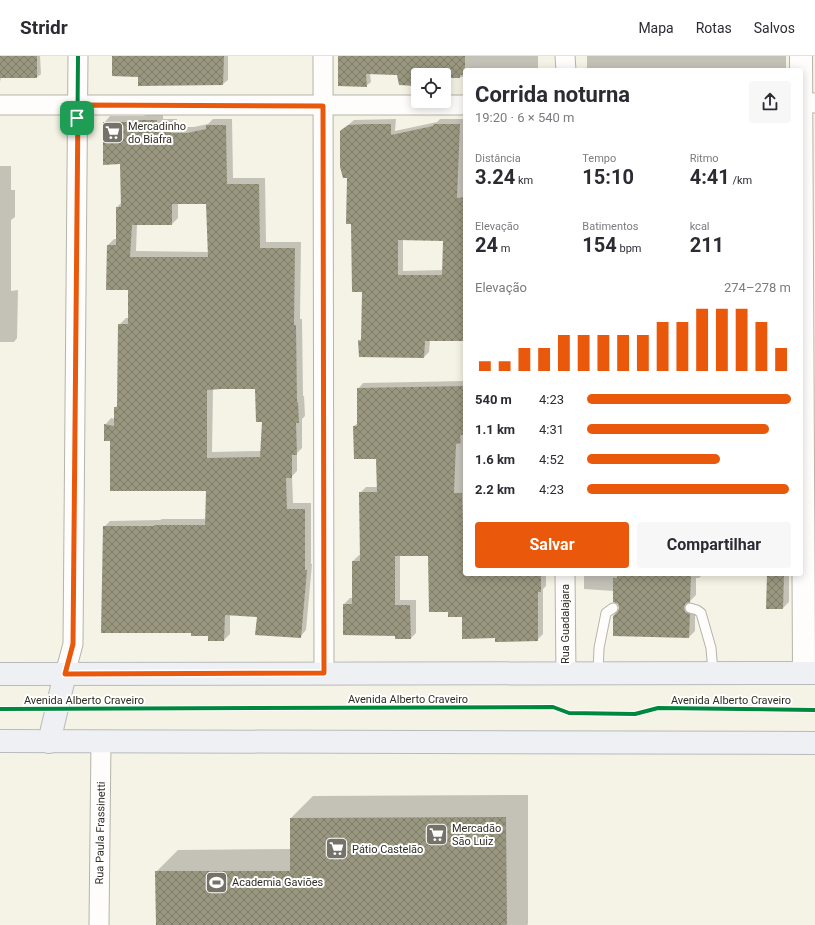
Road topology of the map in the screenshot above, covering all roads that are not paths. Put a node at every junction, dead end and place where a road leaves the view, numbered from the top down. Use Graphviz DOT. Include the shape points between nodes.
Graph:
graph roads {
  1 [pos="78,56"];
  2 [pos="323,56"];
  3 [pos="565,56"];
  4 [pos="801,56"];
  5 [pos="566,68"];
  6 [pos="801,68"];
  7 [pos="803,102"];
  8 [pos="815,103"];
  9 [pos="0,105"];
  10 [pos="78,105"];
  11 [pos="463,105"];
  12 [pos="323,106"];
  13 [pos="803,245"];
  14 [pos="565,576"];
  15 [pos="613,608"];
  16 [pos="690,608"];
  17 [pos="713,672"];
  18 [pos="324,673"];
  19 [pos="809,673"];
  20 [pos="0,674"];
  21 [pos="65,674"];
  22 [pos="566,674"];
  23 [pos="598,674"];
  24 [pos="0,741"];
  25 [pos="49,742"];
  26 [pos="101,742"];
  27 [pos="815,743"];
  28 [pos="99,925"];
  1 -- 10 [label="street"];
  2 -- 12 [label="street"];
  3 -- 5 [label="street"];
  4 -- 6 [label="street"];
  7 -- 8 [label="street"];
  9 -- 10 [label="street"];
  10 -- 12 [label="street"];
  10 -- 21 [label="street" via="73,644"];
  11 -- 12 [label="street"];
  12 -- 18 [label="street"];
  13 -- 19 [label="street"];
  14 -- 22 [label="street, Rua Guadalajara"];
  15 -- 23 [label="lane" via="606,613 599,648"];
  16 -- 17 [label="lane" via="701,613 711,648"];
  17 -- 19 [label="main road"];
  17 -- 23 [label="main road"];
  18 -- 21 [label="main road"];
  18 -- 22 [label="main road"];
  20 -- 21 [label="main road"];
  21 -- 25 [label="main road"];
  22 -- 23 [label="main road"];
  24 -- 25 [label="main road"];
  25 -- 26 [label="main road"];
  26 -- 27 [label="main road"];
  26 -- 28 [label="street, Rua Paula Frassinetti"];
}
